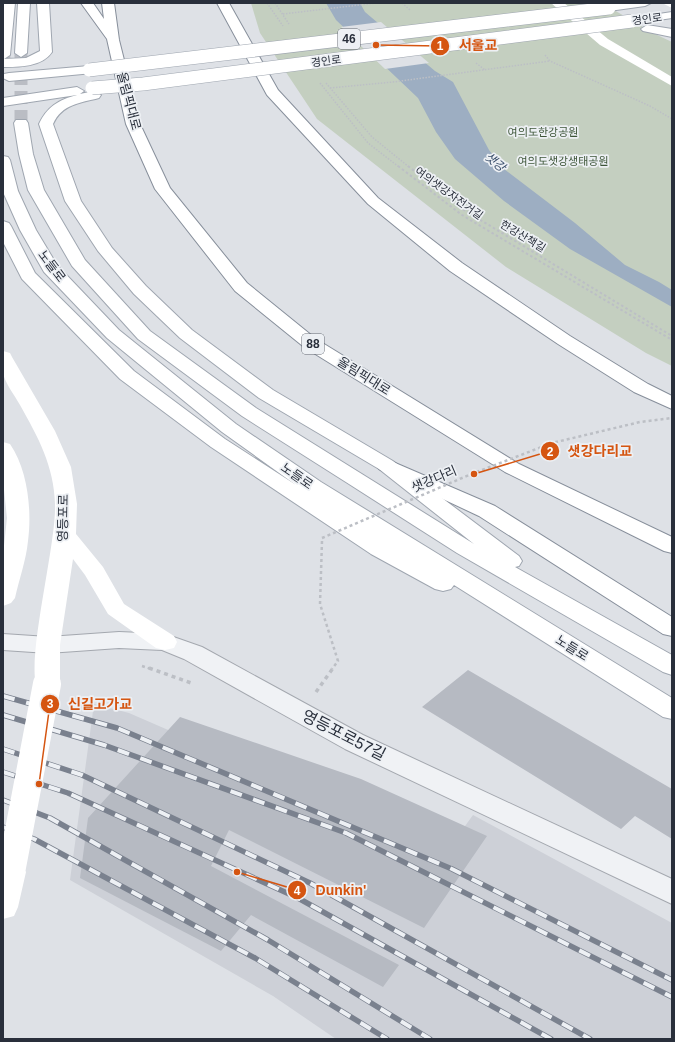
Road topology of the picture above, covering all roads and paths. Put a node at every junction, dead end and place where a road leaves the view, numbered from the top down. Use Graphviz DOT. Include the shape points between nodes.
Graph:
graph roads {
  1 [pos="10,3"];
  2 [pos="24,3"];
  3 [pos="43,3"];
  4 [pos="87,3"];
  5 [pos="108,3"];
  6 [pos="223,3"];
  7 [pos="267,3"];
  8 [pos="275,3"];
  9 [pos="376,3"];
  10 [pos="556,3"];
  11 [pos="645,3"];
  12 [pos="668,3"];
  13 [pos="609,5"];
  14 [pos="672,5"];
  15 [pos="282,14"];
  16 [pos="672,16"];
  17 [pos="291,27"];
  18 [pos="285,28"];
  19 [pos="554,32"];
  20 [pos="672,33"];
  21 [pos="113,40"];
  22 [pos="45,48"];
  23 [pos="21,53"];
  24 [pos="3,59"];
  25 [pos="89,70"];
  26 [pos="3,78"];
  27 [pos="317,78"];
  28 [pos="325,81"];
  29 [pos="672,82"];
  30 [pos="330,88"];
  31 [pos="93,92"];
  32 [pos="3,102"];
  33 [pos="672,119"];
  34 [pos="46,124"];
  35 [pos="3,160"];
  36 [pos="3,226"];
  37 [pos="672,336"];
  38 [pos="672,340"];
  39 [pos="3,357"];
  40 [pos="3,387"];
  41 [pos="672,403"];
  42 [pos="29,404"];
  43 [pos="672,418"];
  44 [pos="3,448"];
  45 [pos="386,465"];
  46 [pos="65,535"];
  47 [pos="672,546"];
  48 [pos="3,598"];
  49 [pos="567,605"];
  50 [pos="672,628"];
  51 [pos="3,642"];
  52 [pos="165,642"];
  53 [pos="48,645"];
  54 [pos="140,665"];
  55 [pos="672,666"];
  56 [pos="181,678"];
  57 [pos="312,698"];
  58 [pos="672,711"];
  59 [pos="672,892"];
  60 [pos="3,907"];
  1 -- 24 [label="main road"];
  2 -- 23 [label="main road"];
  3 -- 22 [label="main road"];
  4 -- 21 [label="main road"];
  5 -- 21 [label="main road, 올림픽대로 / 88"];
  6 -- 41 [label="main road" via="272,92 373,201 456,267 564,340 641,388"];
  7 -- 18 [label="path"];
  8 -- 15 [label="path"];
  9 -- 15 [label="path"];
  10 -- 29 [label="main road" via="604,42"];
  11 -- 13 [label="main road, 경인로 / 46"];
  12 -- 14 [label="main road"];
  13 -- 25 [label="main road, 경인로 / 46, bridge"];
  15 -- 17 [label="path"];
  16 -- 19 [label="main road, 경인로 / 46, bridge"];
  19 -- 20 [label="main road, bridge" via="607,28 647,29"];
  19 -- 31 [label="main road, 경인로 / 46, bridge"];
  21 -- 47 [label="main road, 올림픽대로 / 88" via="133,124 164,189 242,287 310,343 512,468"];
  22 -- 24 [label="main road" via="46,52 37,58 21,62"];
  22 -- 25 [label="main road" via="46,51"];
  25 -- 26 [label="main road, 경인로 / 46"];
  27 -- 38 [label="path, 여의샛강자전거길" via="368,143 462,215"];
  28 -- 30 [label="path, 한강산책길"];
  30 -- 33 [label="path" via="550,62 650,106"];
  30 -- 37 [label="path, 한강산책길" via="372,137 464,210"];
  31 -- 32 [label="main road"];
  31 -- 34 [label="main road" via="58,106 50,114"];
  34 -- 45 [label="main road" via="73,201 106,251 140,290 186,334 266,394"];
  34 -- 49 [label="main road, 노들로" via="25,120 14,122 36,190 78,262 144,335 249,412 465,548"];
  35 -- 58 [label="main road, 노들로" via="10,191 28,230 50,268 113,334 229,428 313,487"];
  36 -- 58 [label="main road" via="28,275 127,375 218,443 379,549"];
  39 -- 42 [label="main road, 영등포로"];
  40 -- 42 [label="main road"];
  42 -- 46 [label="main road, 영등포로" via="45,431 61,467 66,504"];
  43 -- 57 [label="path, 샛강다리, bridge" via="640,422 552,443 469,475 322,538 320,604 338,662"];
  44 -- 48 [label="main road" via="18,500 17,542"];
  45 -- 49 [label="main road"];
  45 -- 50 [label="main road" via="487,511"];
  46 -- 52 [label="main road" via="95,572 116,609"];
  46 -- 53 [label="main road, 영등포로"];
  49 -- 55 [label="main road, 노들로"];
  51 -- 53 [label="street, 영등포로57길"];
  52 -- 53 [label="street, 영등포로57길" via="119,640"];
  52 -- 59 [label="street, 영등포로57길" via="193,653 354,742"];
  53 -- 60 [label="main road, bridge" via="47,684"];
  54 -- 56 [label="path"];
}
